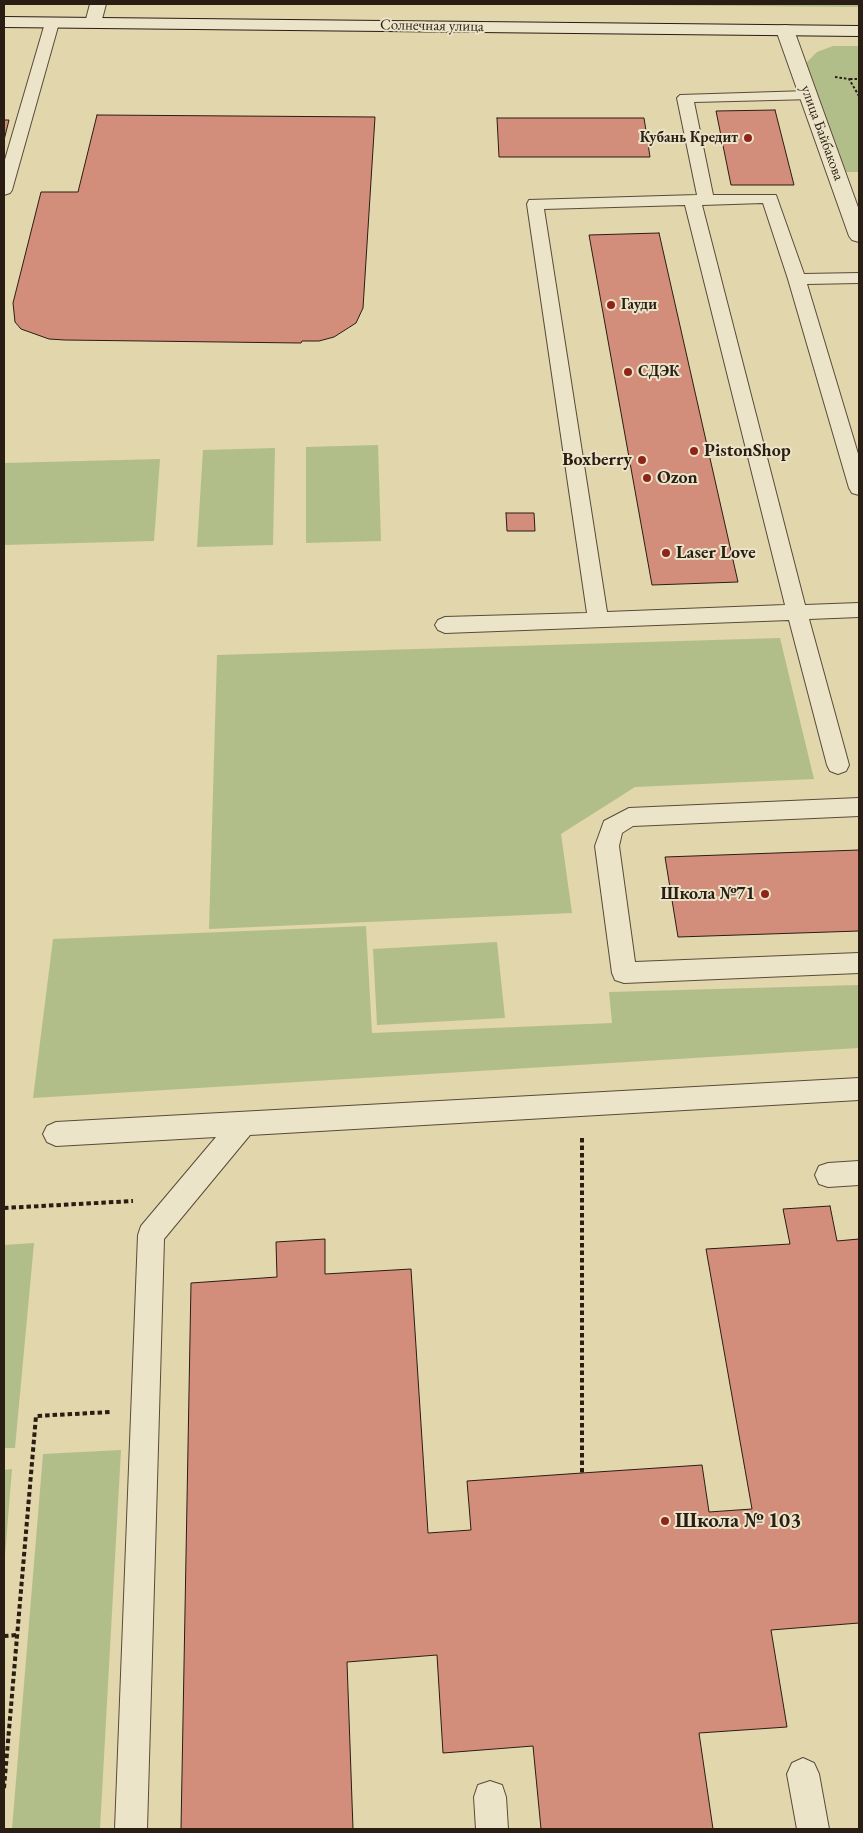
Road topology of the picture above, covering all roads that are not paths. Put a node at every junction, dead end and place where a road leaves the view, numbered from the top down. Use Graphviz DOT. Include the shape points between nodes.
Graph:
graph roads {
  1 [pos="98,4"];
  2 [pos="4,22"];
  3 [pos="52,23"];
  4 [pos="94,23"];
  5 [pos="785,30"];
  6 [pos="859,31"];
  7 [pos="808,96"];
  8 [pos="4,190"];
  9 [pos="699,199"];
  10 [pos="853,201"];
  11 [pos="859,236"];
  12 [pos="859,278"];
  13 [pos="797,279"];
  14 [pos="859,488"];
  15 [pos="859,610"];
  16 [pos="797,612"];
  17 [pos="598,620"];
  18 [pos="445,625"];
  19 [pos="838,764"];
  20 [pos="859,807"];
  21 [pos="859,963"];
  22 [pos="859,1089"];
  23 [pos="243,1124"];
  24 [pos="56,1134"];
  25 [pos="859,1173"];
  26 [pos="828,1175"];
  27 [pos="803,1774"];
  28 [pos="490,1797"];
  29 [pos="131,1829"];
  30 [pos="492,1829"];
  31 [pos="813,1829"];
  1 -- 4 [label="main road"];
  2 -- 3 [label="main road, Солнечная улица"];
  3 -- 4 [label="main road, Солнечная улица"];
  3 -- 8 [label="lane"];
  4 -- 5 [label="main road, Солнечная улица"];
  5 -- 6 [label="main road, Солнечная улица"];
  5 -- 7 [label="main road, улица Байбакова"];
  7 -- 9 [label="lane" via="685,98"];
  7 -- 10 [label="main road, улица Байбакова"];
  9 -- 13 [label="lane" via="770,198"];
  9 -- 16 [label="lane"];
  9 -- 17 [label="lane" via="534,204"];
  10 -- 11 [label="main road, улица Байбакова"];
  12 -- 13 [label="lane"];
  13 -- 14 [label="lane"];
  15 -- 16 [label="lane"];
  16 -- 17 [label="lane"];
  16 -- 19 [label="lane"];
  17 -- 18 [label="lane"];
  20 -- 21 [label="lane" via="629,817 612,828 607,846 624,972"];
  22 -- 23 [label="lane"];
  23 -- 24 [label="lane"];
  23 -- 29 [label="lane" via="151,1235"];
  25 -- 26 [label="lane"];
  27 -- 31 [label="lane"];
  28 -- 30 [label="lane"];
}
